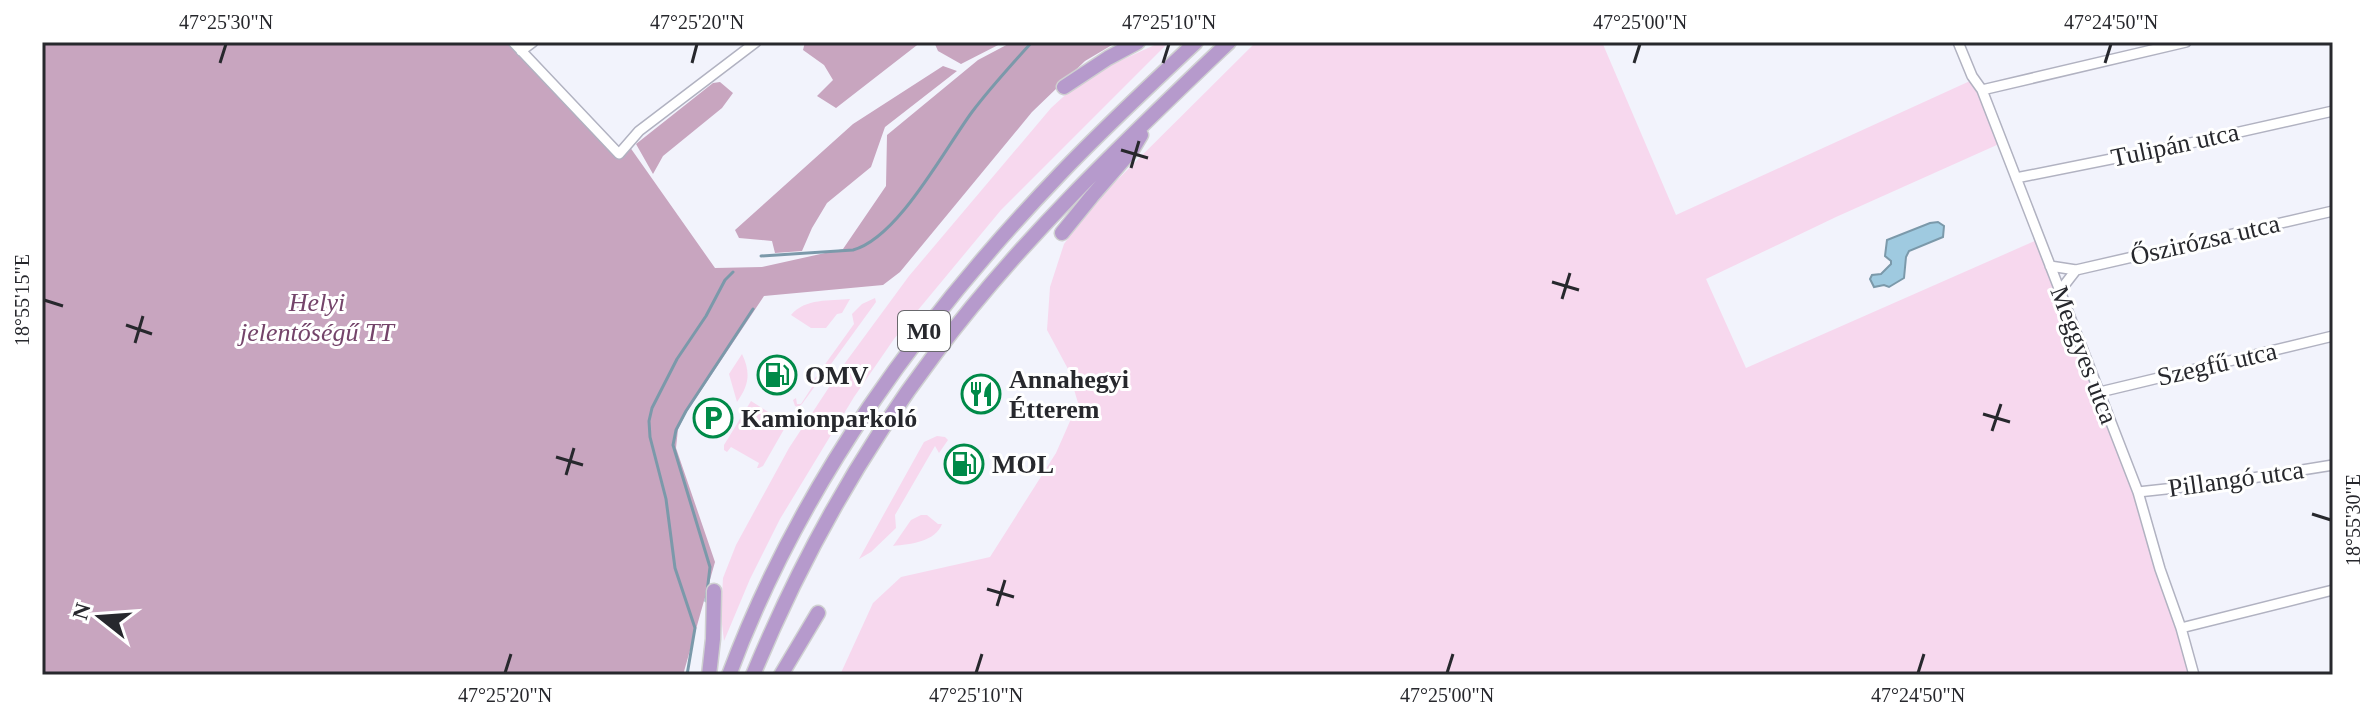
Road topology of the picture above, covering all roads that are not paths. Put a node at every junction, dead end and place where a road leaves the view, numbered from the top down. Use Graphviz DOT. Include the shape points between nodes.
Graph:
graph roads {
  1 [pos="513,42"];
  2 [pos="533,42"];
  3 [pos="756,42"];
  4 [pos="1138,42"];
  5 [pos="1196,42"];
  6 [pos="1229,42"];
  7 [pos="1958,42"];
  8 [pos="2186,42"];
  9 [pos="521,51"];
  10 [pos="1064,87"];
  11 [pos="1982,90"];
  12 [pos="2333,111"];
  13 [pos="1151,117"];
  14 [pos="2016,178"];
  15 [pos="2333,211"];
  16 [pos="1062,233"];
  17 [pos="2050,266"];
  18 [pos="2076,270"];
  19 [pos="2059,292"];
  20 [pos="2333,336"];
  21 [pos="2100,392"];
  22 [pos="2333,465"];
  23 [pos="2138,492"];
  24 [pos="2333,590"];
  25 [pos="714,591"];
  26 [pos="818,613"];
  27 [pos="2181,628"];
  28 [pos="709,675"];
  29 [pos="729,675"];
  30 [pos="753,675"];
  31 [pos="781,675"];
  32 [pos="2194,675"];
  1 -- 9 [label="street"];
  2 -- 9 [label="street"];
  3 -- 9 [label="street" via="639,131 619,154"];
  4 -- 10 [label="highway"];
  5 -- 29 [label="highway, M0" via="1061,172 898,365 797,523"];
  6 -- 13 [label="highway, M0"];
  7 -- 11 [label="street, Meggyes utca"];
  8 -- 11 [label="street"];
  11 -- 14 [label="street, Meggyes utca"];
  12 -- 14 [label="street, Tulipán utca"];
  13 -- 16 [label="highway" via="1132,150"];
  13 -- 30 [label="highway, M0" via="1032,238 935,354 829,516"];
  14 -- 17 [label="street, Meggyes utca"];
  15 -- 18 [label="street, Őszirózsa utca"];
  17 -- 18 [label="street, Őszirózsa utca"];
  17 -- 19 [label="street, Meggyes utca"];
  18 -- 19 [label="street"];
  19 -- 21 [label="street, Meggyes utca"];
  20 -- 21 [label="street, Szegfű utca"];
  21 -- 23 [label="street, Meggyes utca"];
  22 -- 23 [label="street, Pillangó utca"];
  23 -- 27 [label="street, Meggyes utca"];
  24 -- 27 [label="street"];
  25 -- 28 [label="highway"];
  26 -- 31 [label="highway"];
  27 -- 32 [label="street, Meggyes utca"];
}
